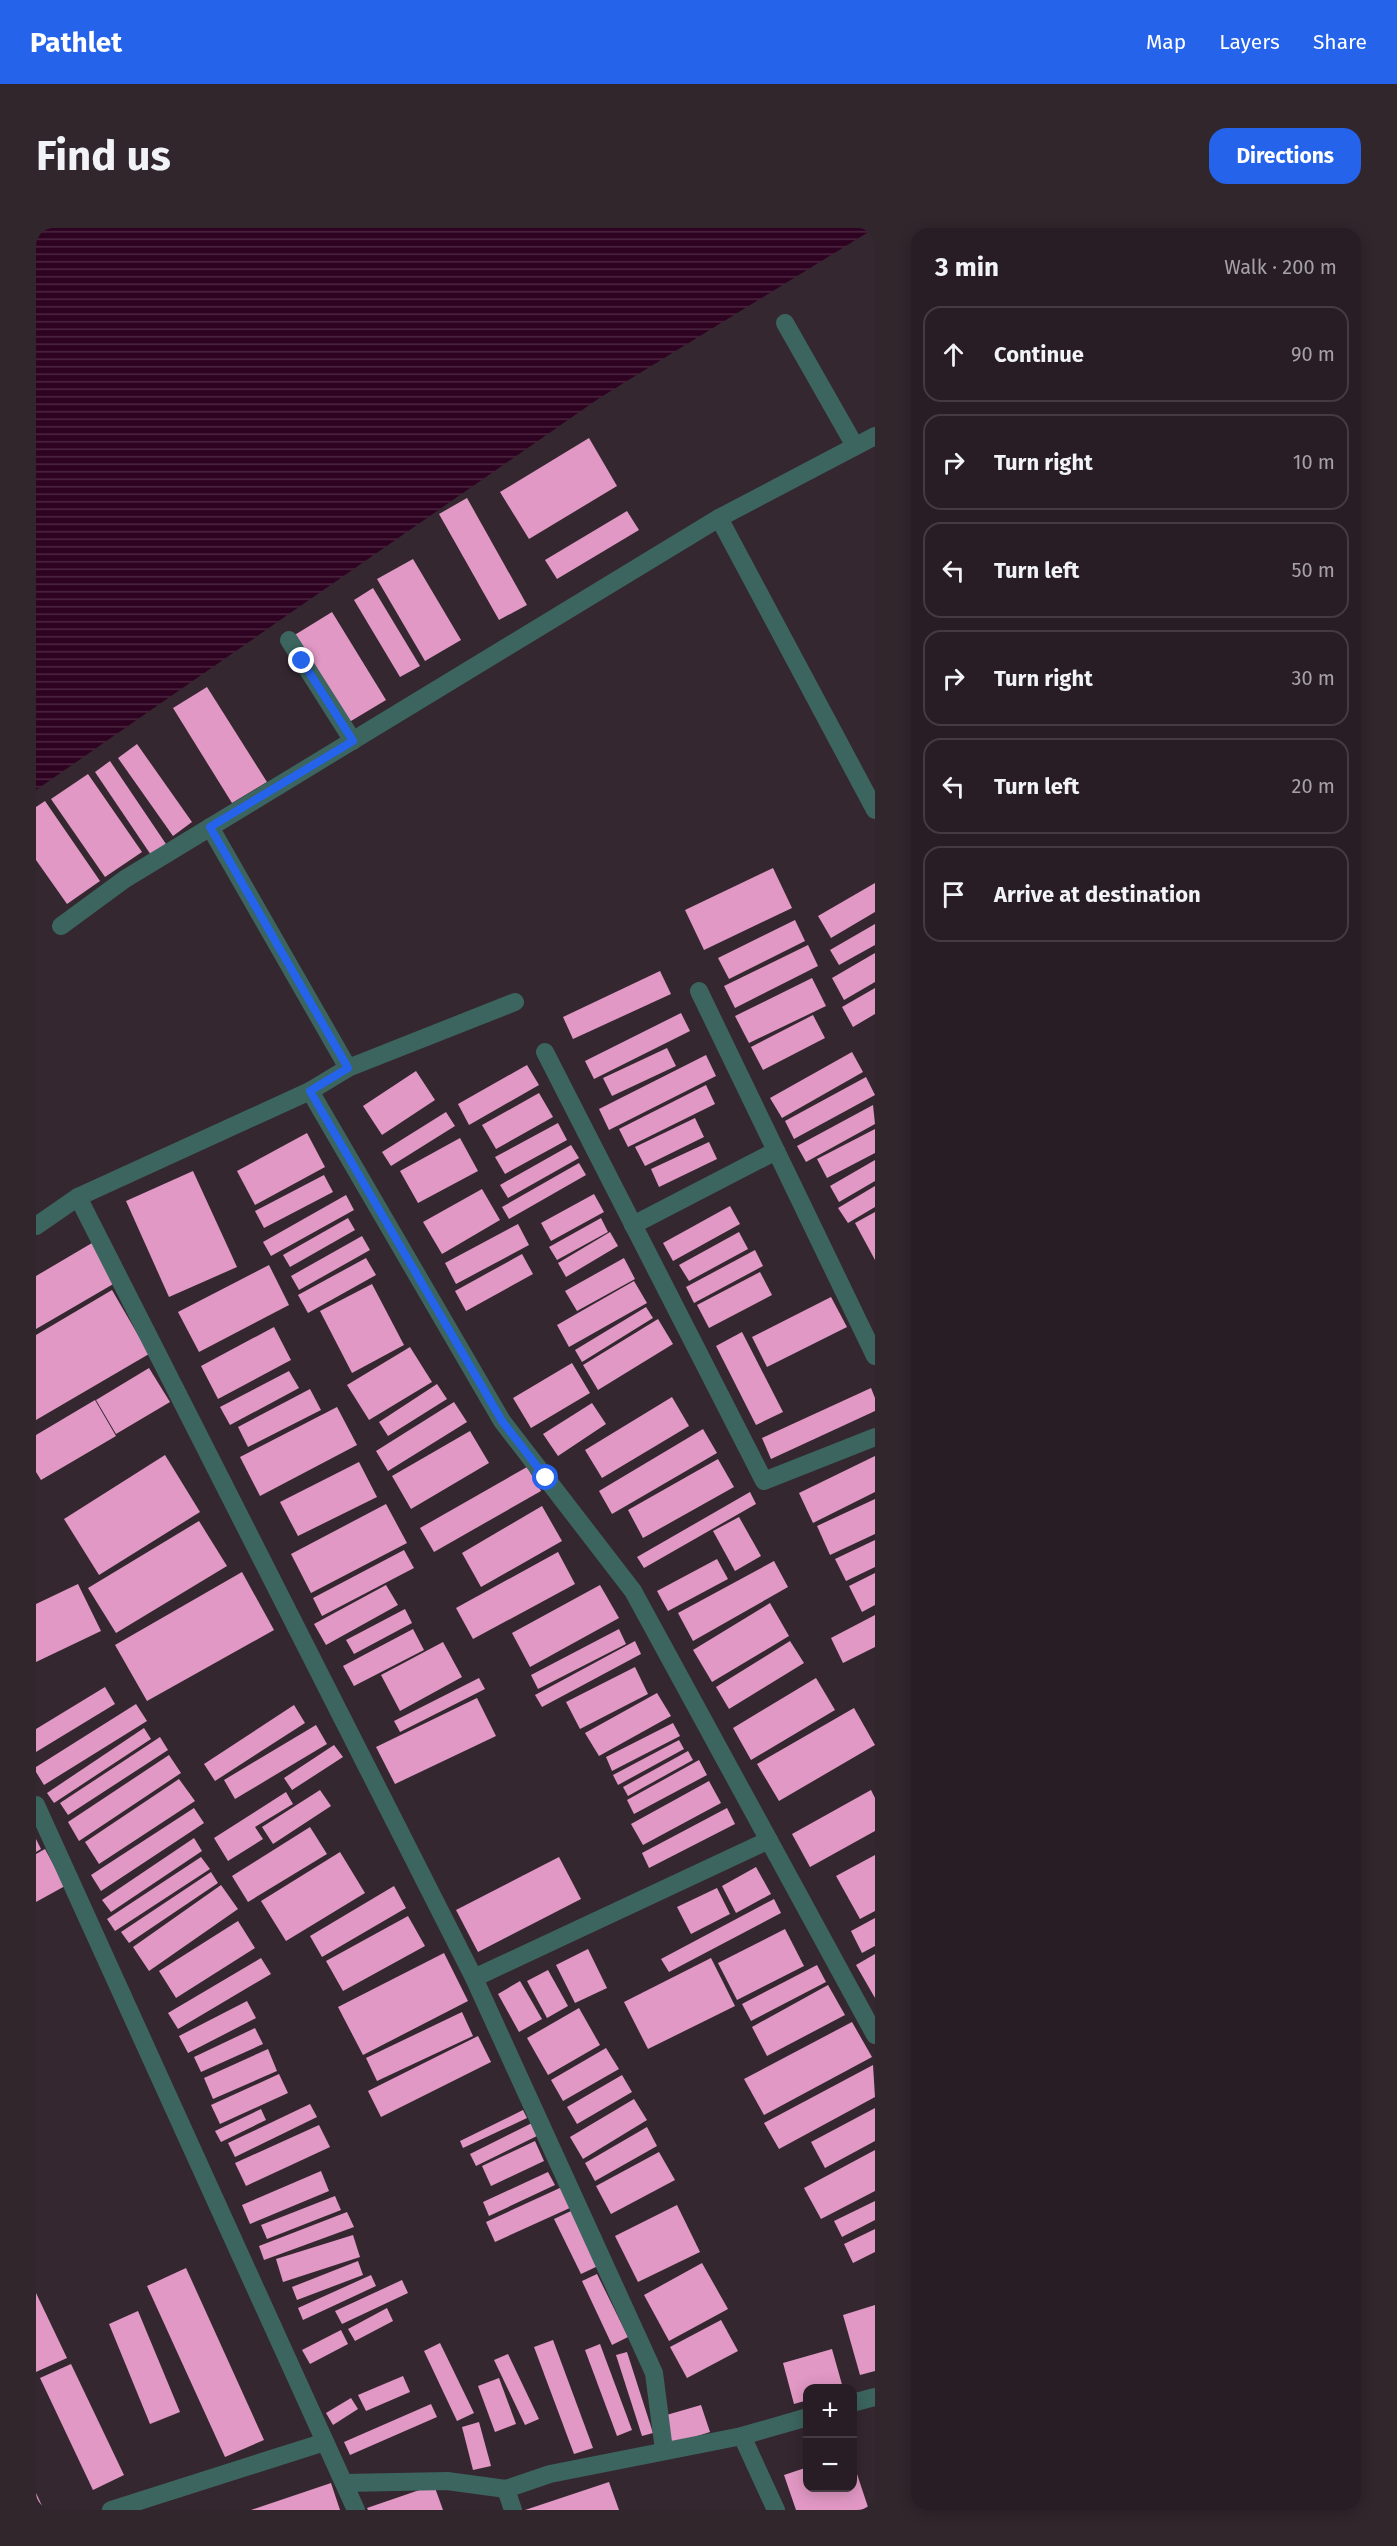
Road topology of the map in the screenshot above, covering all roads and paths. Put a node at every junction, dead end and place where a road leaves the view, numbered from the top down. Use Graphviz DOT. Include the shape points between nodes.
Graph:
graph roads {
  1 [pos="785,323"];
  2 [pos="875,436"];
  3 [pos="855,446"];
  4 [pos="719,518"];
  5 [pos="289,640"];
  6 [pos="353,741"];
  7 [pos="875,810"];
  8 [pos="210,827"];
  9 [pos="61,926"];
  10 [pos="699,992"];
  11 [pos="515,1002"];
  12 [pos="545,1052"];
  13 [pos="348,1068"];
  14 [pos="310,1091"];
  15 [pos="776,1151"];
  16 [pos="78,1197"];
  17 [pos="633,1225"];
  18 [pos="36,1226"];
  19 [pos="875,1356"];
  20 [pos="875,1437"];
  21 [pos="36,1805"];
  22 [pos="769,1840"];
  23 [pos="474,1978"];
  24 [pos="875,2035"];
  25 [pos="875,2397"];
  26 [pos="857,2402"];
  27 [pos="803,2418"];
  28 [pos="742,2436"];
  29 [pos="325,2442"];
  30 [pos="664,2450"];
  31 [pos="345,2483"];
  32 [pos="506,2489"];
  33 [pos="111,2510"];
  34 [pos="356,2510"];
  35 [pos="513,2510"];
  36 [pos="776,2510"];
  1 -- 3 [label="street"];
  2 -- 3 [label="street"];
  3 -- 4 [label="street"];
  4 -- 6 [label="street"];
  4 -- 7 [label="street"];
  5 -- 6 [label="street"];
  6 -- 8 [label="street"];
  8 -- 9 [label="street" via="125,879"];
  8 -- 13 [label="street"];
  10 -- 15 [label="street"];
  11 -- 13 [label="street"];
  12 -- 17 [label="street"];
  13 -- 14 [label="street"];
  14 -- 16 [label="street"];
  14 -- 22 [label="street" via="502,1421 633,1591"];
  15 -- 17 [label="street"];
  15 -- 19 [label="street"];
  16 -- 18 [label="street"];
  16 -- 23 [label="street"];
  17 -- 20 [label="street" via="765,1481"];
  21 -- 29 [label="street"];
  22 -- 23 [label="street"];
  22 -- 24 [label="street"];
  23 -- 30 [label="street" via="654,2373"];
  25 -- 26 [label="street"];
  27 -- 28 [label="street"];
  28 -- 30 [label="street"];
  28 -- 36 [label="street"];
  29 -- 31 [label="street"];
  29 -- 33 [label="street"];
  30 -- 32 [label="street" via="550,2474"];
  31 -- 32 [label="street" via="447,2481"];
  31 -- 34 [label="street"];
  32 -- 35 [label="street"];
}
